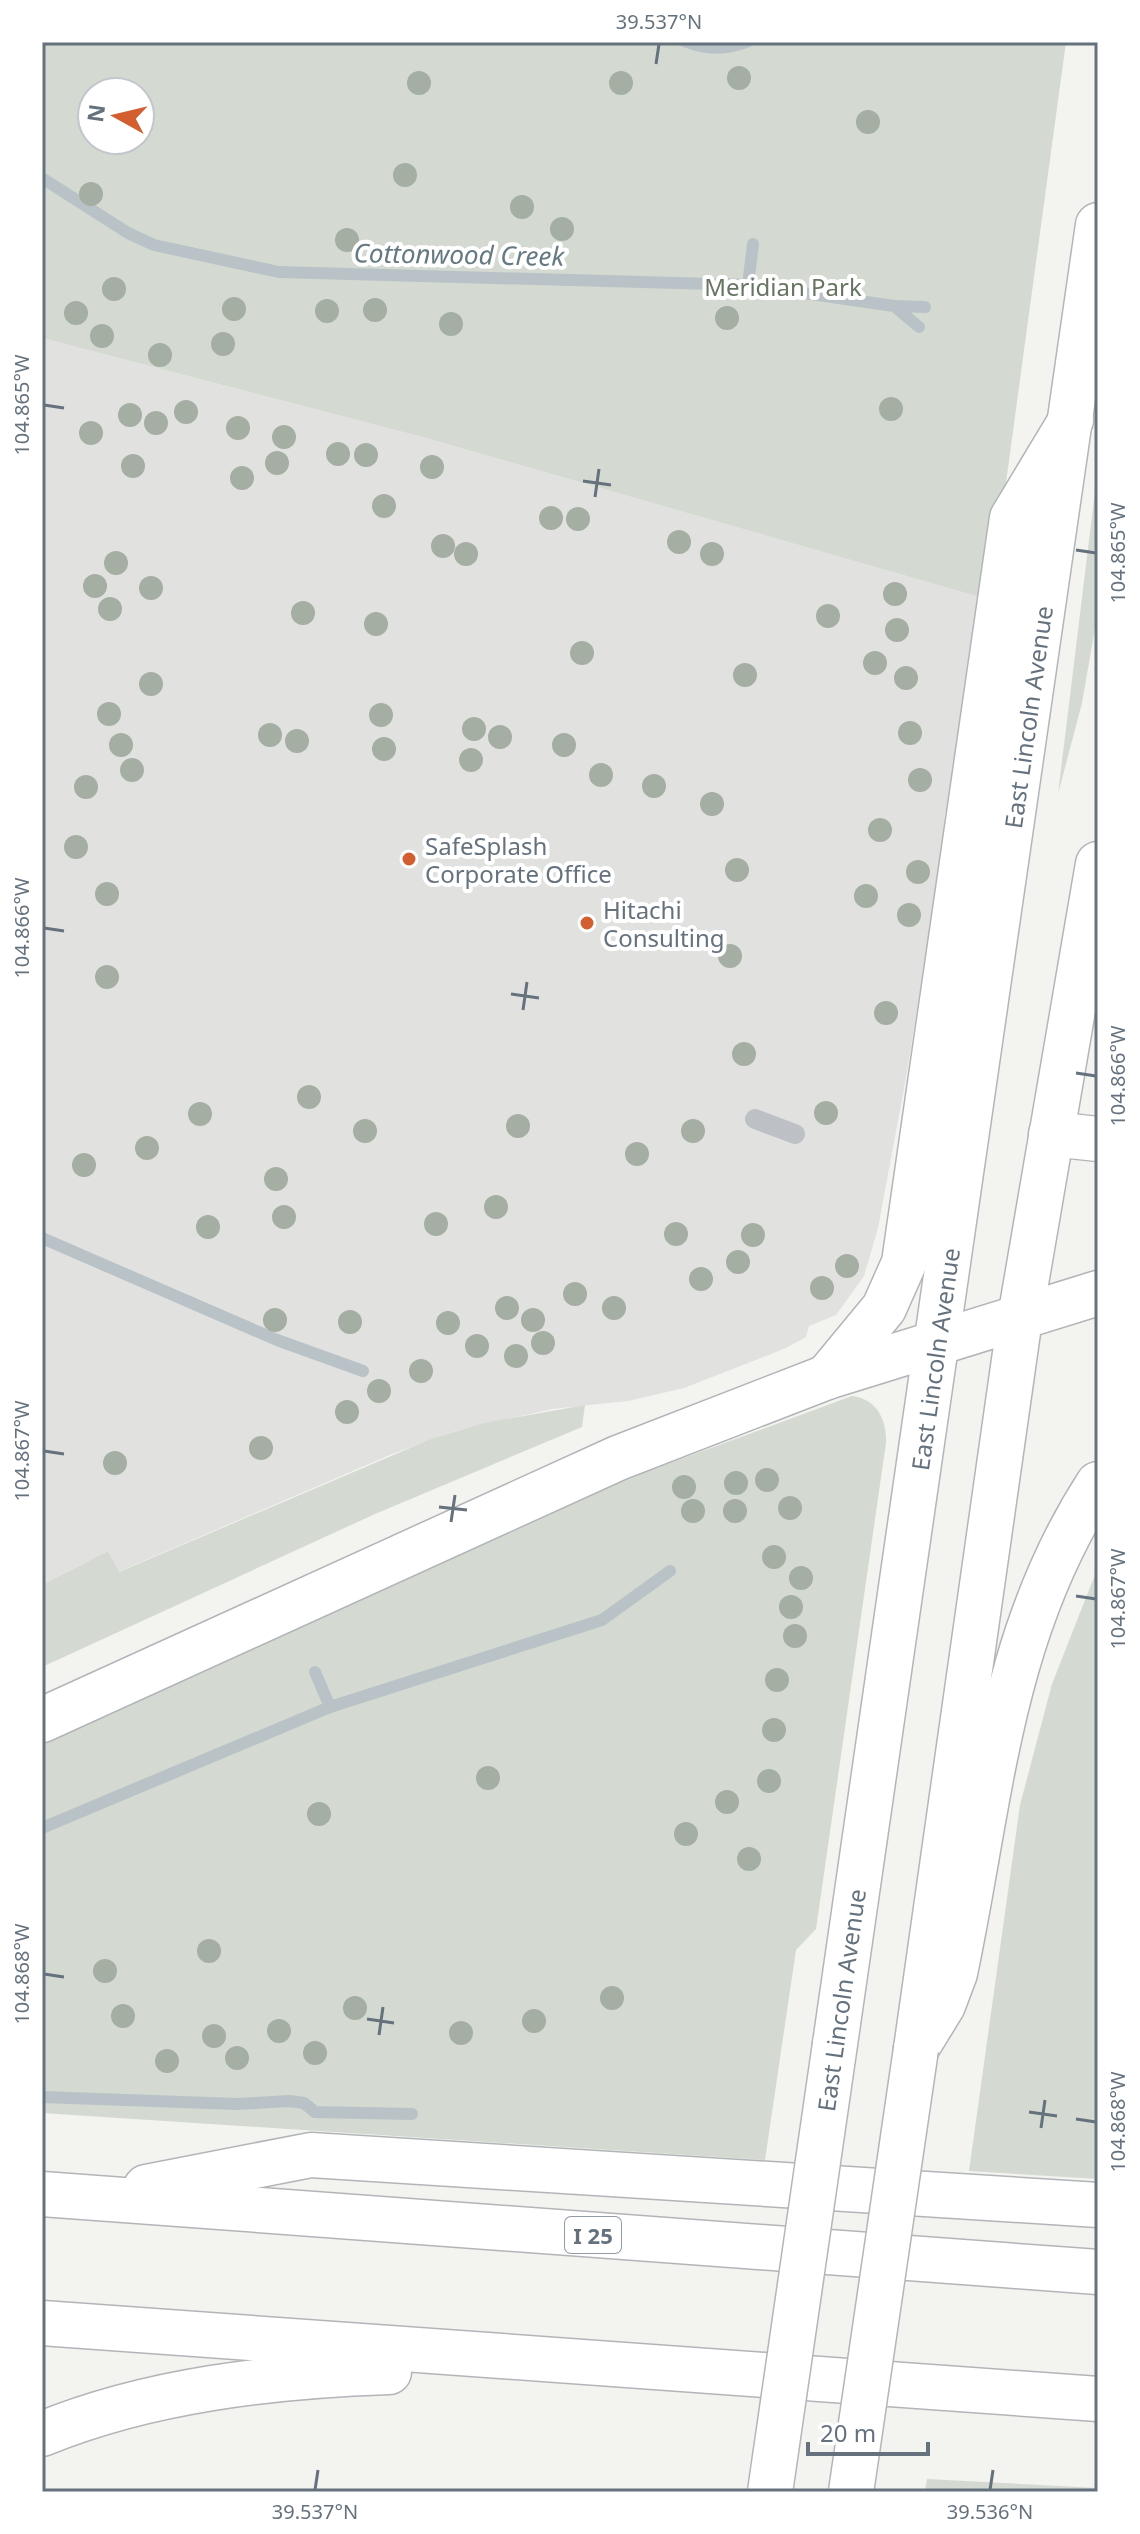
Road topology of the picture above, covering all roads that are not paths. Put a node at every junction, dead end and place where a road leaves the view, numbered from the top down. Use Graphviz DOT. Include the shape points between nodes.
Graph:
graph roads {
  1 [pos="1098,225"];
  2 [pos="1071,420"];
  3 [pos="1098,864"];
  4 [pos="755,1119"];
  5 [pos="795,1134"];
  6 [pos="1051,1134"];
  7 [pos="1098,1139"];
  8 [pos="1098,1293"];
  9 [pos="1020,1318"];
  10 [pos="937,1342"];
  11 [pos="827,1377"];
  12 [pos="1098,1484"];
  13 [pos="42,1720"];
  14 [pos="916,2049"];
  15 [pos="42,2194"];
  16 [pos="88,2198"];
  17 [pos="1098,2205"];
  18 [pos="1098,2272"];
  19 [pos="42,2323"];
  20 [pos="615,2365"];
  21 [pos="1098,2399"];
  22 [pos="42,2434"];
  23 [pos="770,2492"];
  24 [pos="851,2492"];
  1 -- 2 [label="main road, East Lincoln Avenue"];
  2 -- 10 [label="main road, East Lincoln Avenue"];
  2 -- 11 [label="main road" via="1012,518 904,1263 884,1308"];
  3 -- 6 [label="main road"];
  4 -- 5 [label="lane"];
  6 -- 7 [label="main road"];
  6 -- 9 [label="main road"];
  8 -- 9 [label="main road"];
  9 -- 10 [label="main road"];
  9 -- 14 [label="main road"];
  10 -- 11 [label="main road"];
  10 -- 23 [label="main road, East Lincoln Avenue, bridge"];
  11 -- 13 [label="main road" via="524,1499"];
  12 -- 14 [label="main road" via="1058,1552 1025,1639 989,1774 955,1973"];
  14 -- 24 [label="main road, bridge"];
  15 -- 16 [label="main road, I 25"];
  16 -- 17 [label="main road" via="311,2155"];
  16 -- 18 [label="main road, I 25"];
  19 -- 20 [label="main road"];
  20 -- 21 [label="main road"];
  20 -- 22 [label="main road" via="294,2379 162,2398"];
}
